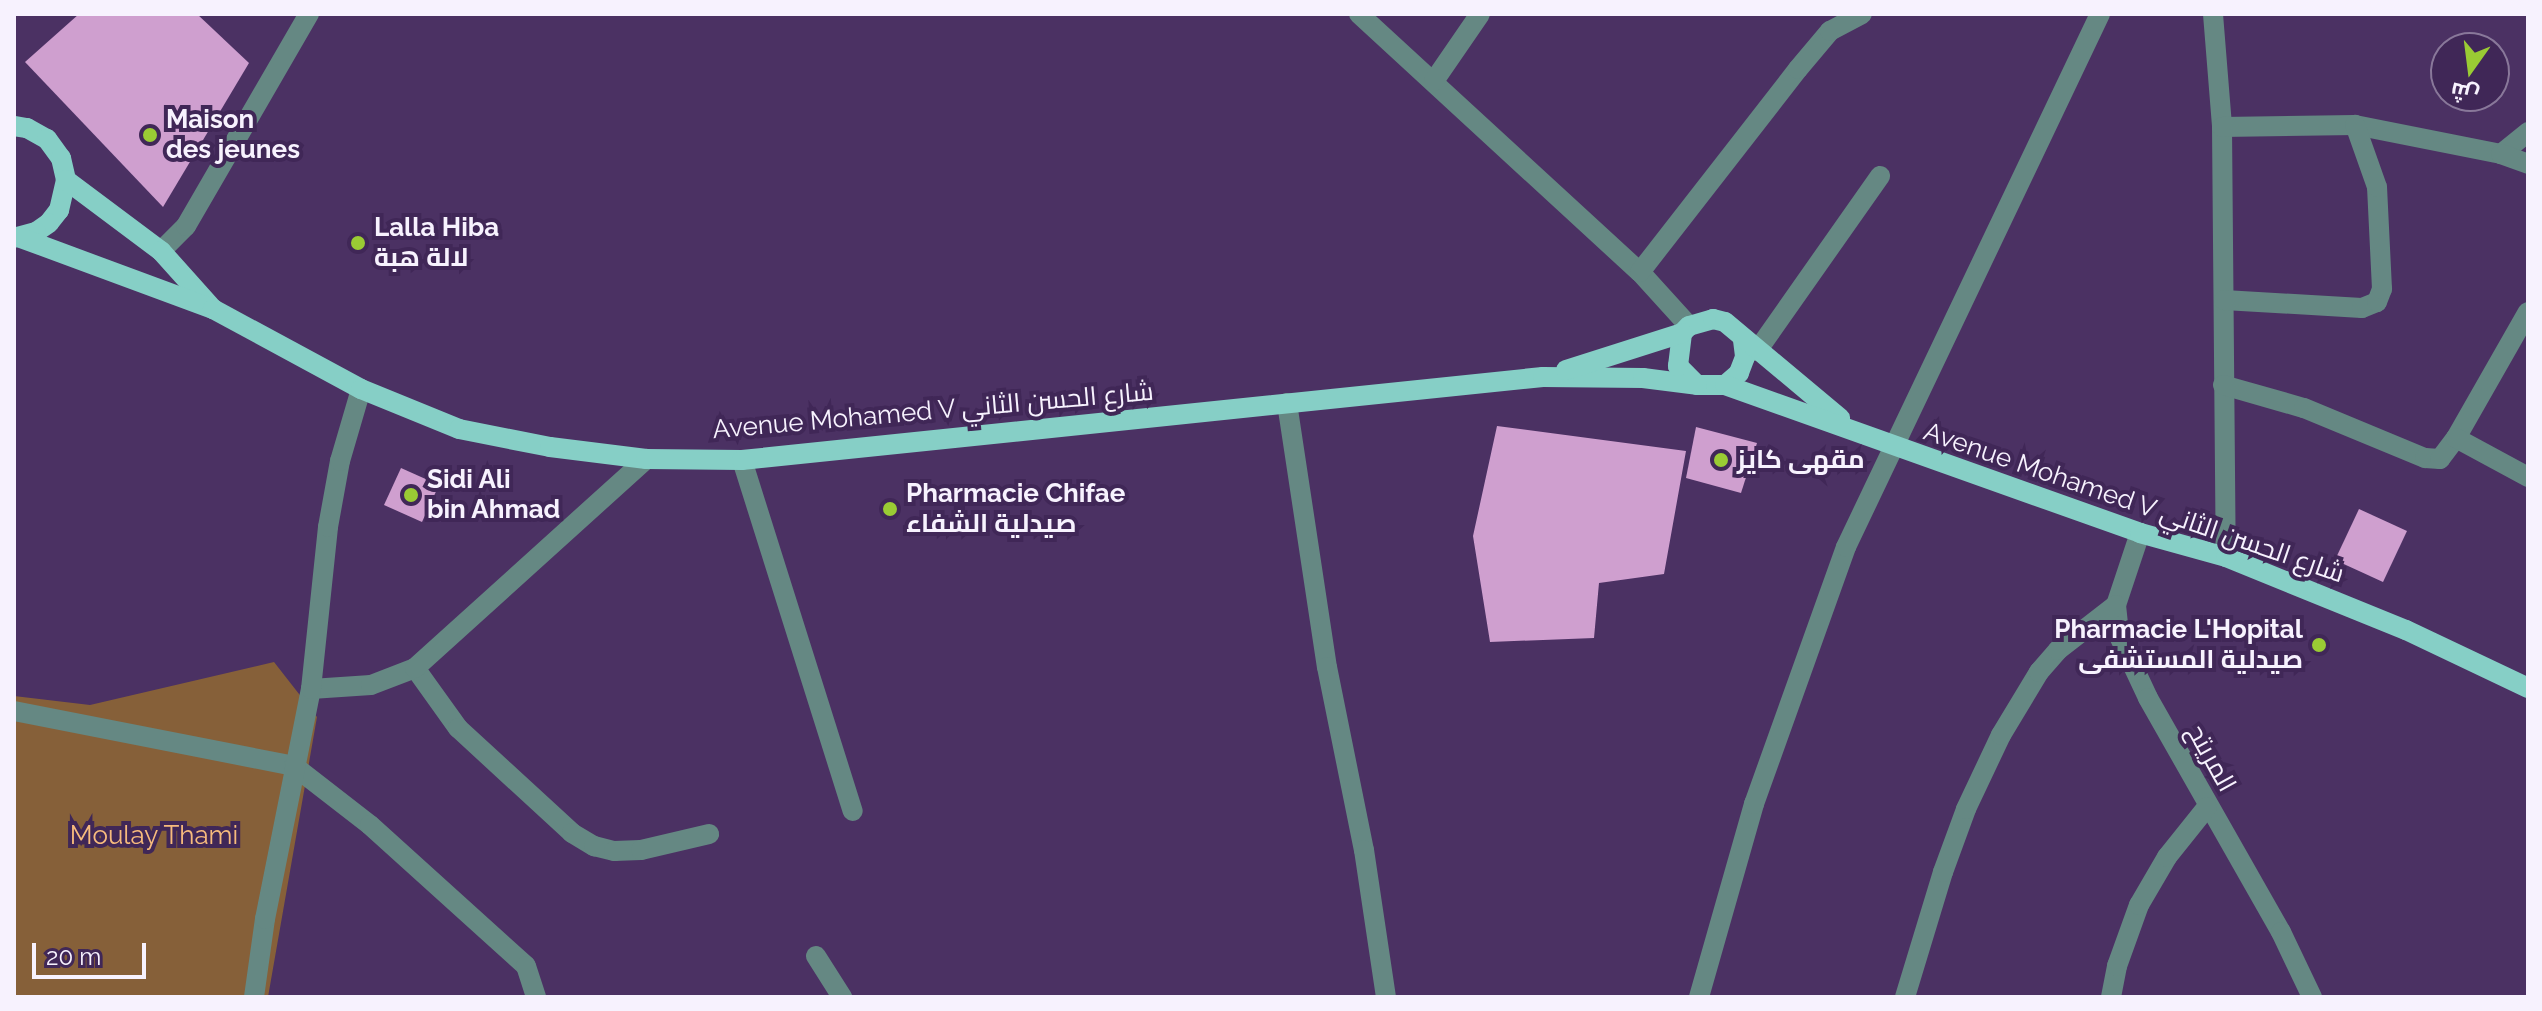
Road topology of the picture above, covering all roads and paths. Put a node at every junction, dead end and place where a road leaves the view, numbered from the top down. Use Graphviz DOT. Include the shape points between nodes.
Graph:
graph roads {
  1 [pos="309,14"];
  2 [pos="1359,14"];
  3 [pos="1480,14"];
  4 [pos="1862,14"];
  5 [pos="2100,14"];
  6 [pos="2213,14"];
  7 [pos="1434,81"];
  8 [pos="18,123"];
  9 [pos="2355,125"];
  10 [pos="2222,127"];
  11 [pos="2528,132"];
  12 [pos="2501,154"];
  13 [pos="2528,164"];
  14 [pos="1880,176"];
  15 [pos="66,180"];
  16 [pos="18,238"];
  17 [pos="161,251"];
  18 [pos="1640,272"];
  19 [pos="2224,300"];
  20 [pos="213,309"];
  21 [pos="2528,312"];
  22 [pos="1686,330"];
  23 [pos="1750,346"];
  24 [pos="1543,377"];
  25 [pos="1697,385"];
  26 [pos="1725,385"];
  27 [pos="2223,385"];
  28 [pos="361,389"];
  29 [pos="1287,403"];
  30 [pos="1852,428"];
  31 [pos="2456,438"];
  32 [pos="1891,445"];
  33 [pos="646,459"];
  34 [pos="742,460"];
  35 [pos="2528,477"];
  36 [pos="2140,533"];
  37 [pos="2226,557"];
  38 [pos="2116,605"];
  39 [pos="415,668"];
  40 [pos="2528,688"];
  41 [pos="311,689"];
  42 [pos="14,711"];
  43 [pos="294,766"];
  44 [pos="2207,807"];
  45 [pos="853,811"];
  46 [pos="709,834"];
  47 [pos="816,956"];
  48 [pos="254,997"];
  49 [pos="536,997"];
  50 [pos="842,997"];
  51 [pos="1386,997"];
  52 [pos="1699,997"];
  53 [pos="1905,997"];
  54 [pos="2111,997"];
  55 [pos="2312,997"];
  1 -- 17 [label="street" via="186,226"];
  2 -- 7 [label="street"];
  3 -- 7 [label="street"];
  4 -- 18 [label="street" via="1830,31"];
  5 -- 32 [label="street"];
  6 -- 10 [label="street"];
  7 -- 18 [label="street"];
  8 -- 15 [label="main road" via="47,139 61,158"];
  9 -- 10 [label="street"];
  9 -- 12 [label="street"];
  9 -- 19 [label="street" via="2377,187 2382,289 2377,302 2362,308"];
  10 -- 19 [label="street"];
  11 -- 12 [label="street"];
  12 -- 13 [label="street"];
  14 -- 23 [label="street"];
  15 -- 16 [label="main road" via="59,210 36,232"];
  15 -- 17 [label="main road, Avenue Mohamed V شارع الحسن الثاني"];
  16 -- 20 [label="main road, Avenue Mohamed V شارع الحسن الثاني"];
  17 -- 20 [label="main road, Avenue Mohamed V شارع الحسن الثاني"];
  18 -- 22 [label="street"];
  19 -- 27 [label="street"];
  20 -- 28 [label="main road, Avenue Mohamed V شارع الحسن الثاني"];
  21 -- 31 [label="street"];
  22 -- 23 [label="main road" via="1700,320 1725,322"];
  22 -- 24 [label="main road, Avenue Mohamed V شارع الحسن الثاني"];
  22 -- 25 [label="main road" via="1678,366"];
  23 -- 26 [label="main road"];
  23 -- 30 [label="main road, Avenue Mohamed V شارع الحسن الثاني"];
  24 -- 25 [label="main road, Avenue Mohamed V شارع الحسن الثاني" via="1643,378"];
  24 -- 29 [label="main road, Avenue Mohamed V شارع الحسن الثاني"];
  25 -- 26 [label="main road"];
  26 -- 30 [label="main road, Avenue Mohamed V شارع الحسن الثاني"];
  27 -- 31 [label="street" via="2304,408 2425,458 2440,459"];
  27 -- 37 [label="street"];
  28 -- 33 [label="main road, Avenue Mohamed V شارع الحسن الثاني" via="459,429"];
  28 -- 41 [label="street" via="328,527"];
  29 -- 34 [label="main road, Avenue Mohamed V شارع الحسن الثاني"];
  29 -- 51 [label="street"];
  30 -- 32 [label="main road, Avenue Mohamed V شارع الحسن الثاني"];
  31 -- 35 [label="street"];
  32 -- 36 [label="main road, Avenue Mohamed V شارع الحسن الثاني"];
  32 -- 52 [label="street" via="1856,521 1754,804"];
  33 -- 34 [label="main road, Avenue Mohamed V شارع الحسن الثاني"];
  33 -- 39 [label="street"];
  34 -- 45 [label="street"];
  36 -- 37 [label="main road, Avenue Mohamed V شارع الحسن الثاني"];
  36 -- 38 [label="street, المريتح"];
  37 -- 40 [label="main road, Avenue Mohamed V شارع الحسن الثاني" via="2406,630"];
  38 -- 44 [label="street, المريتح" via="2119,636"];
  38 -- 53 [label="street" via="2058,650 2001,735 1947,859"];
  39 -- 41 [label="street" via="371,685"];
  39 -- 46 [label="street" via="458,728 572,833 594,846 641,850"];
  41 -- 43 [label="street"];
  42 -- 43 [label="street"];
  43 -- 48 [label="street"];
  43 -- 49 [label="street" via="370,825 526,966"];
  44 -- 54 [label="street" via="2167,857 2139,905"];
  44 -- 55 [label="street, المريتح" via="2281,932"];
  47 -- 50 [label="street"];
}
